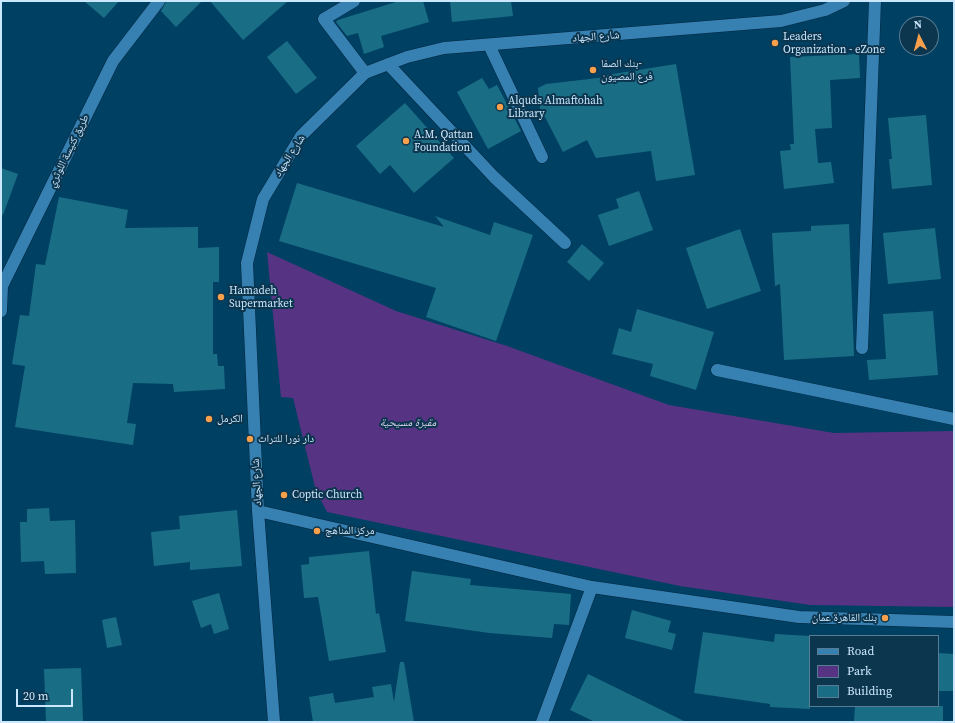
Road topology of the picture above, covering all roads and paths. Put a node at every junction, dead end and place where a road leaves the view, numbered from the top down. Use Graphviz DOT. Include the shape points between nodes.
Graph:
graph roads {
  1 [pos="159,1"];
  2 [pos="354,1"];
  3 [pos="844,1"];
  4 [pos="875,1"];
  5 [pos="489,45"];
  6 [pos="388,64"];
  7 [pos="365,73"];
  8 [pos="542,157"];
  9 [pos="565,243"];
  10 [pos="1,311"];
  11 [pos="862,348"];
  12 [pos="717,370"];
  13 [pos="954,419"];
  14 [pos="258,511"];
  15 [pos="592,587"];
  16 [pos="954,622"];
  17 [pos="274,722"];
  18 [pos="542,722"];
  1 -- 10 [label="street, طريق كنيسة اللوثري" via="113,60 2,286"];
  2 -- 7 [label="street" via="324,19"];
  3 -- 5 [label="street, شارع الجهاد" via="825,10 781,21"];
  4 -- 11 [label="street"];
  5 -- 6 [label="street, شارع الجهاد" via="444,48"];
  5 -- 8 [label="street"];
  6 -- 7 [label="street, شارع الجهاد"];
  6 -- 9 [label="street" via="494,177"];
  7 -- 14 [label="street, شارع الجهاد" via="301,136 263,199 247,263"];
  12 -- 13 [label="street"];
  14 -- 15 [label="street"];
  14 -- 17 [label="street, شارع الجهاد"];
  15 -- 16 [label="street" via="799,617"];
  15 -- 18 [label="street"];
}
